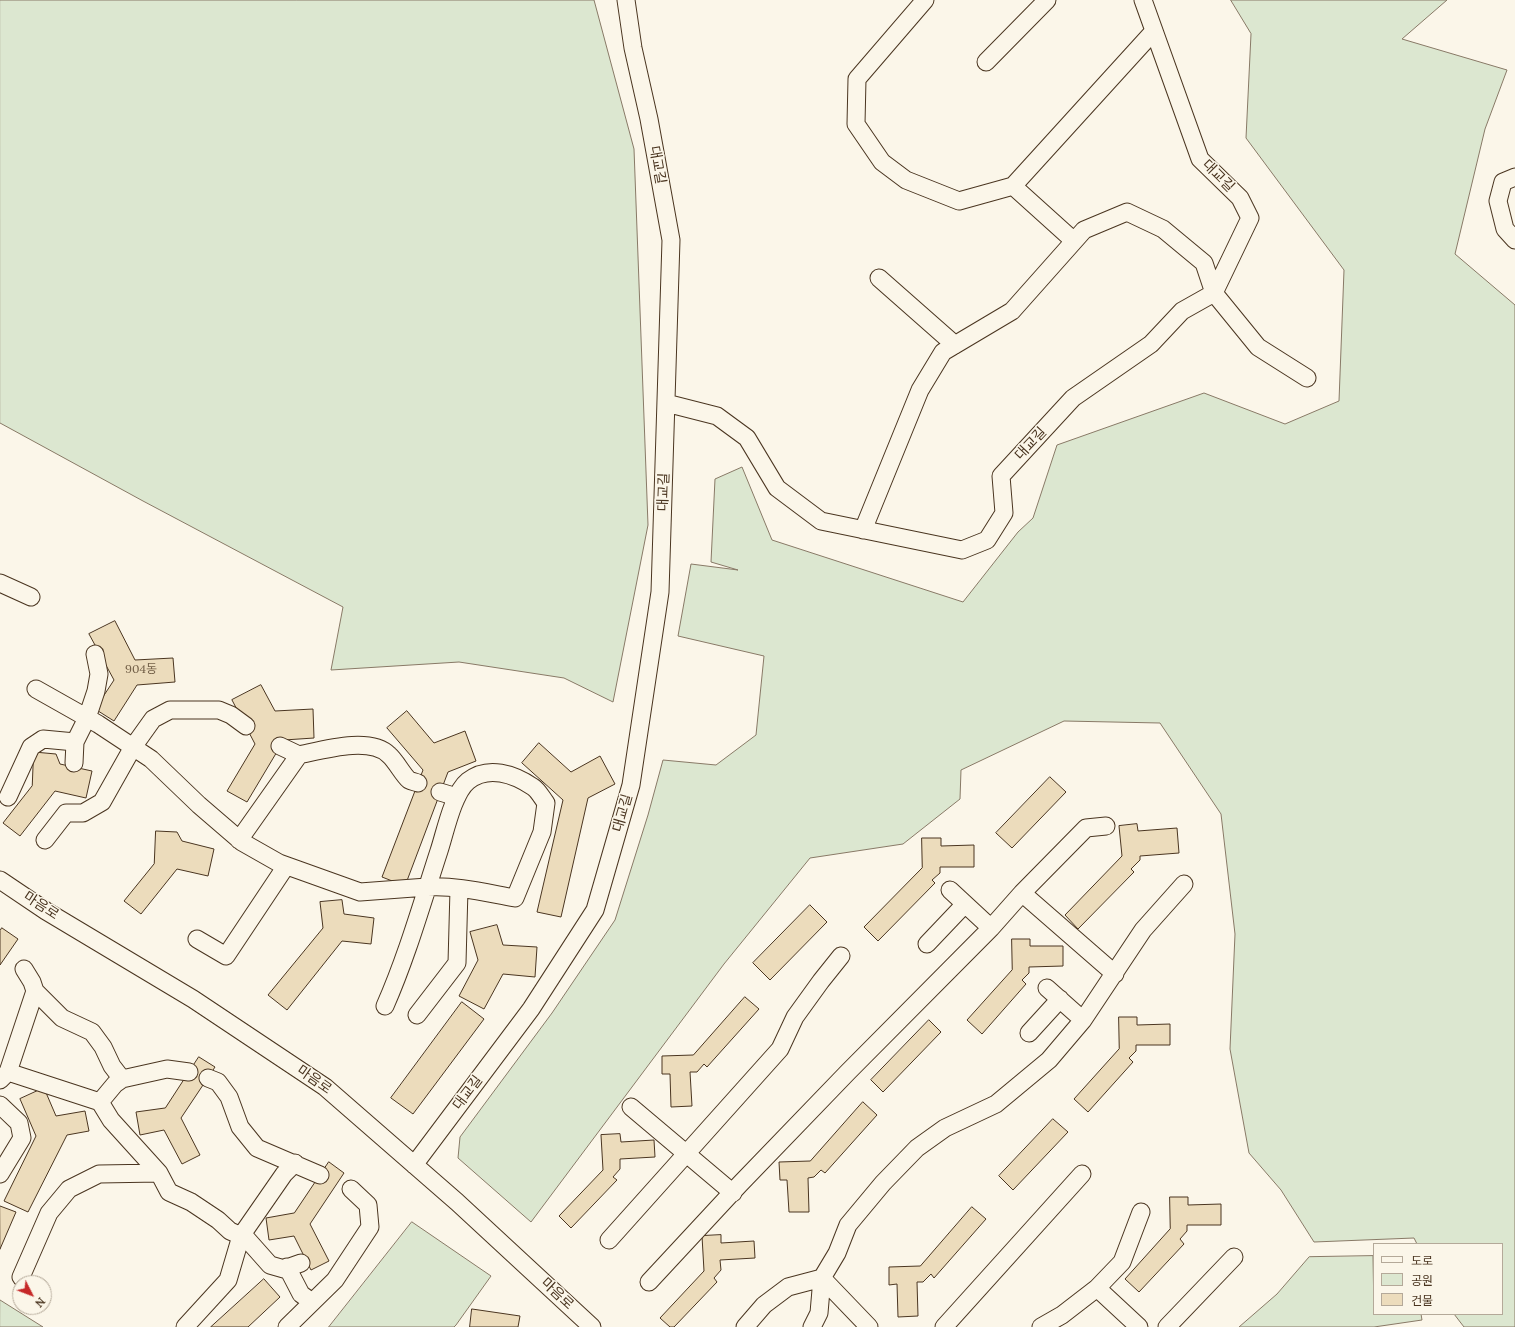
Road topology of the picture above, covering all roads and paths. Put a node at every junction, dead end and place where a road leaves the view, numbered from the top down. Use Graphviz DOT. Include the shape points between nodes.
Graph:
graph roads {
  1 [pos="626,0"];
  2 [pos="925,0"];
  3 [pos="1047,0"];
  4 [pos="1143,0"];
  5 [pos="1154,31"];
  6 [pos="986,62"];
  7 [pos="1515,177"];
  8 [pos="1013,186"];
  9 [pos="1515,240"];
  10 [pos="1074,241"];
  11 [pos="879,278"];
  12 [pos="1214,293"];
  13 [pos="955,345"];
  14 [pos="1307,378"];
  15 [pos="666,403"];
  16 [pos="863,530"];
  17 [pos="0,583"];
  18 [pos="31,597"];
  19 [pos="95,654"];
  20 [pos="36,689"];
  21 [pos="87,718"];
  22 [pos="246,726"];
  23 [pos="75,742"];
  24 [pos="280,746"];
  25 [pos="132,747"];
  26 [pos="299,755"];
  27 [pos="74,763"];
  28 [pos="418,783"];
  29 [pos="440,792"];
  30 [pos="8,797"];
  31 [pos="457,797"];
  32 [pos="1106,826"];
  33 [pos="45,840"];
  34 [pos="239,840"];
  35 [pos="286,866"];
  36 [pos="0,880"];
  37 [pos="1184,884"];
  38 [pos="427,887"];
  39 [pos="459,889"];
  40 [pos="950,890"];
  41 [pos="1022,894"];
  42 [pos="965,904"];
  43 [pos="991,928"];
  44 [pos="197,939"];
  45 [pos="927,944"];
  46 [pos="841,956"];
  47 [pos="24,969"];
  48 [pos="1114,974"];
  49 [pos="1047,988"];
  50 [pos="35,991"];
  51 [pos="1060,999"];
  52 [pos="385,1006"];
  53 [pos="417,1015"];
  54 [pos="1083,1020"];
  55 [pos="1029,1033"];
  56 [pos="189,1072"];
  57 [pos="4,1076"];
  58 [pos="208,1078"];
  59 [pos="122,1079"];
  60 [pos="100,1102"];
  61 [pos="0,1105"];
  62 [pos="631,1107"];
  63 [pos="686,1153"];
  64 [pos="295,1163"];
  65 [pos="414,1164"];
  66 [pos="159,1173"];
  67 [pos="0,1174"];
  68 [pos="1082,1174"];
  69 [pos="320,1176"];
  70 [pos="351,1189"];
  71 [pos="733,1192"];
  72 [pos="1141,1212"];
  73 [pos="241,1236"];
  74 [pos="609,1240"];
  75 [pos="1234,1257"];
  76 [pos="22,1275"];
  77 [pos="822,1278"];
  78 [pos="649,1282"];
  79 [pos="1097,1288"];
  80 [pos="312,1302"];
  81 [pos="185,1327"];
  82 [pos="287,1327"];
  83 [pos="592,1327"];
  84 [pos="745,1327"];
  85 [pos="812,1327"];
  86 [pos="869,1327"];
  87 [pos="944,1327"];
  88 [pos="1041,1327"];
  89 [pos="1139,1327"];
  90 [pos="1167,1327"];
  1 -- 15 [label="street, 대교길" via="671,240"];
  2 -- 8 [label="street" via="857,79 856,124 882,162 906,180 960,201"];
  3 -- 6 [label="street"];
  4 -- 5 [label="street, 대교길"];
  5 -- 8 [label="street"];
  5 -- 12 [label="street, 대교길" via="1200,159 1240,198 1250,218"];
  7 -- 9 [label="street" via="1503,182 1498,201 1505,229"];
  8 -- 10 [label="street"];
  10 -- 12 [label="street" via="1084,230 1127,212 1163,229 1204,263"];
  10 -- 13 [label="street" via="1012,311"];
  11 -- 13 [label="street"];
  12 -- 14 [label="street" via="1258,347"];
  12 -- 16 [label="street, 대교길" via="1182,311 1151,344 1073,398 1001,476 1004,514 987,540 962,550"];
  13 -- 16 [label="street" via="943,352 920,390"];
  15 -- 16 [label="street, 대교길" via="717,416 747,438 777,488 822,521"];
  15 -- 65 [label="street, 대교길" via="660,592 631,785 595,910 531,1009"];
  17 -- 18 [label="street"];
  19 -- 21 [label="street" via="99,674"];
  20 -- 21 [label="street"];
  21 -- 23 [label="street"];
  21 -- 25 [label="street"];
  22 -- 25 [label="street" via="219,710 170,710 153,719"];
  23 -- 27 [label="street"];
  23 -- 30 [label="street" via="43,739 31,748"];
  24 -- 26 [label="street"];
  25 -- 33 [label="street" via="102,802 83,813 66,813"];
  25 -- 34 [label="street" via="151,759 199,806"];
  26 -- 28 [label="street" via="340,747 372,745 386,752 409,780"];
  26 -- 34 [label="street"];
  29 -- 31 [label="street"];
  31 -- 38 [label="street"];
  31 -- 39 [label="street" via="468,781 488,772 507,773 534,787 546,803 542,832 515,898"];
  32 -- 41 [label="street" via="1086,828"];
  34 -- 35 [label="street"];
  35 -- 38 [label="street" via="360,892"];
  35 -- 44 [label="street" via="226,956"];
  36 -- 65 [label="street, 마음로" via="193,999 325,1087"];
  37 -- 48 [label="street" via="1143,930"];
  38 -- 39 [label="street"];
  38 -- 52 [label="street" via="397,979"];
  39 -- 53 [label="street" via="458,963"];
  40 -- 42 [label="street"];
  41 -- 43 [label="street"];
  41 -- 48 [label="street"];
  42 -- 43 [label="street"];
  42 -- 45 [label="street"];
  43 -- 71 [label="street"];
  46 -- 63 [label="street" via="795,1017 780,1049"];
  47 -- 50 [label="street"];
  48 -- 54 [label="street"];
  49 -- 51 [label="street"];
  50 -- 57 [label="street"];
  50 -- 59 [label="street" via="62,1018 92,1032"];
  51 -- 54 [label="street"];
  51 -- 55 [label="street"];
  54 -- 77 [label="street" via="1049,1060 996,1104 945,1128 917,1148 848,1225 837,1253"];
  56 -- 59 [label="street" via="167,1070"];
  57 -- 60 [label="street"];
  58 -- 64 [label="street" via="218,1082 229,1097 240,1127 257,1148"];
  59 -- 60 [label="street"];
  60 -- 66 [label="street" via="111,1120"];
  61 -- 67 [label="street" via="19,1123 22,1138"];
  62 -- 63 [label="street"];
  63 -- 71 [label="street"];
  63 -- 74 [label="street"];
  64 -- 69 [label="street"];
  64 -- 73 [label="street" via="284,1174"];
  65 -- 83 [label="street, 마음로"];
  66 -- 73 [label="street" via="169,1192 191,1202 230,1231"];
  66 -- 76 [label="street" via="99,1174 68,1189 49,1213"];
  68 -- 87 [label="street"];
  70 -- 80 [label="street" via="368,1205 370,1227 335,1280"];
  71 -- 78 [label="street"];
  72 -- 79 [label="street" via="1122,1262"];
  73 -- 80 [label="street" via="246,1238 270,1265 284,1269 294,1265 301,1294"];
  73 -- 81 [label="street" via="228,1280"];
  75 -- 90 [label="street"];
  77 -- 84 [label="street" via="788,1287 764,1305"];
  77 -- 85 [label="street" via="819,1313"];
  77 -- 86 [label="street"];
  79 -- 88 [label="street" via="1062,1315"];
  79 -- 89 [label="street"];
  80 -- 82 [label="street"];
}
